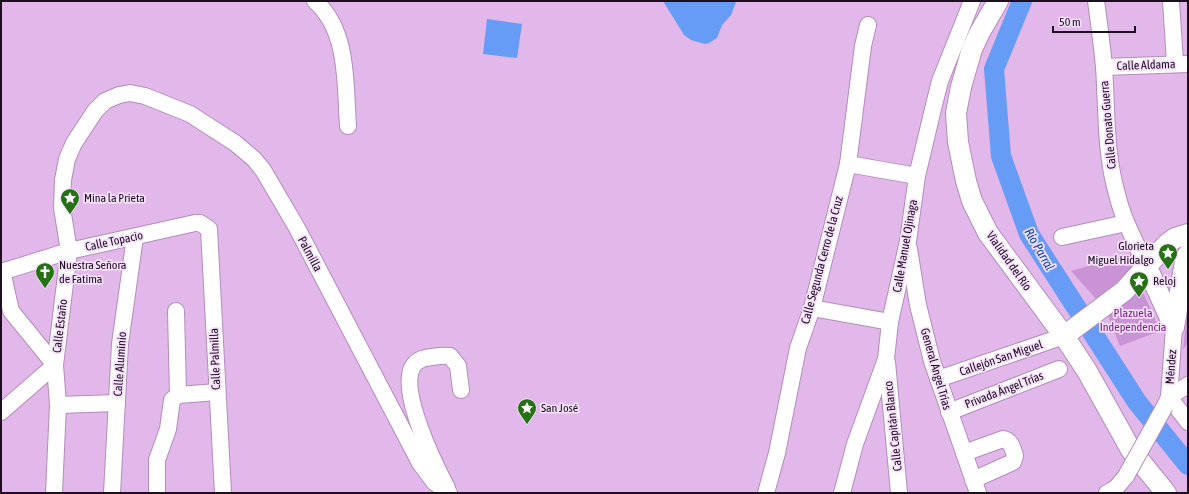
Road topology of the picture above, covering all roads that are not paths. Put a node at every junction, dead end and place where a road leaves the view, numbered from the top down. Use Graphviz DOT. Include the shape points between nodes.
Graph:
graph roads {
  1 [pos="315,1"];
  2 [pos="972,1"];
  3 [pos="998,1"];
  4 [pos="1096,1"];
  5 [pos="1171,1"];
  6 [pos="868,25"];
  7 [pos="1181,64"];
  8 [pos="1104,67"];
  9 [pos="105,101"];
  10 [pos="933,109"];
  11 [pos="956,113"];
  12 [pos="348,126"];
  13 [pos="848,164"];
  14 [pos="917,176"];
  15 [pos="1126,223"];
  16 [pos="206,226"];
  17 [pos="1188,234"];
  18 [pos="135,237"];
  19 [pos="1062,237"];
  20 [pos="908,241"];
  21 [pos="69,251"];
  22 [pos="1152,261"];
  23 [pos="1186,265"];
  24 [pos="2,272"];
  25 [pos="1156,287"];
  26 [pos="1124,291"];
  27 [pos="812,308"];
  28 [pos="176,311"];
  29 [pos="6,315"];
  30 [pos="890,322"];
  31 [pos="1174,327"];
  32 [pos="1069,332"];
  33 [pos="886,359"];
  34 [pos="55,365"];
  35 [pos="1059,369"];
  36 [pos="938,379"];
  37 [pos="1188,385"];
  38 [pos="461,390"];
  39 [pos="217,392"];
  40 [pos="174,399"];
  41 [pos="1167,402"];
  42 [pos="118,403"];
  43 [pos="58,405"];
  44 [pos="3,406"];
  45 [pos="949,412"];
  46 [pos="1188,422"];
  47 [pos="964,453"];
  48 [pos="976,486"];
  49 [pos="54,493"];
  50 [pos="112,493"];
  51 [pos="157,493"];
  52 [pos="223,493"];
  53 [pos="449,493"];
  54 [pos="766,493"];
  55 [pos="842,493"];
  56 [pos="899,493"];
  57 [pos="1110,493"];
  58 [pos="1166,493"];
  1 -- 12 [label="street" via="329,18 342,49"];
  2 -- 10 [label="street, Calle Manuel Ojinaga" via="940,81"];
  3 -- 11 [label="main road, Vialidad del Río" via="972,49"];
  4 -- 8 [label="street, Calle Donato Guerra"];
  5 -- 7 [label="street"];
  6 -- 13 [label="street, Calle Segunda Cerro de la Cruz"];
  7 -- 8 [label="street, Calle Aldama"];
  8 -- 15 [label="street, Calle Donato Guerra" via="1110,162 1116,194"];
  9 -- 21 [label="street, Calle Estaño" via="84,126 67,159 62,208"];
  9 -- 53 [label="street, Palmilla" via="119,94 145,96 190,114 217,130 254,159 272,183 297,228 420,463 434,482"];
  10 -- 11 [label="street"];
  10 -- 14 [label="street, Calle Manuel Ojinaga"];
  11 -- 32 [label="main road, Vialidad del Río" via="958,142 966,182 980,219 1004,256"];
  13 -- 14 [label="street"];
  13 -- 27 [label="street, Calle Segunda Cerro de la Cruz"];
  14 -- 20 [label="street, Calle Manuel Ojinaga"];
  15 -- 19 [label="street"];
  15 -- 22 [label="street, Calle Donato Guerra"];
  16 -- 18 [label="street, Calle Topacio" via="195,223"];
  16 -- 39 [label="street, Calle Palmilla" via="210,234"];
  17 -- 22 [label="main road" via="1175,238"];
  18 -- 21 [label="street, Calle Topacio"];
  18 -- 42 [label="street, Calle Aluminio" via="120,344"];
  20 -- 30 [label="street, Calle Manuel Ojinaga"];
  20 -- 36 [label="street, General Angel Trías" via="918,305"];
  21 -- 24 [label="street, Calle Topacio"];
  21 -- 34 [label="street, Calle Estaño"];
  22 -- 23 [label="main road" via="1169,256"];
  22 -- 25 [label="main road"];
  22 -- 26 [label="main road"];
  23 -- 25 [label="main road" via="1167,290"];
  23 -- 31 [label="main road"];
  24 -- 29 [label="street"];
  25 -- 26 [label="main road"];
  25 -- 31 [label="main road"];
  26 -- 32 [label="main road"];
  27 -- 30 [label="street"];
  27 -- 54 [label="street, Calle Segunda Cerro de la Cruz" via="798,348 777,453"];
  28 -- 40 [label="street"];
  29 -- 34 [label="street"];
  30 -- 33 [label="street, Calle Manuel Ojinaga"];
  31 -- 41 [label="street, Méndez"];
  32 -- 36 [label="street, Callejón San Miguel"];
  32 -- 58 [label="main road, Vialidad del Río" via="1131,450"];
  33 -- 55 [label="street, Calle Manuel Ojinaga" via="855,444"];
  33 -- 56 [label="street, Calle Capitán Blanco"];
  34 -- 43 [label="street, Calle Estaño"];
  34 -- 44 [label="street"];
  35 -- 45 [label="street, Privada Ángel Trías"];
  36 -- 45 [label="street, General Angel Trías"];
  37 -- 41 [label="street"];
  38 -- 53 [label="street" via="458,366 450,356 424,358 414,365 410,376 411,387 420,429"];
  39 -- 40 [label="street"];
  39 -- 52 [label="street, Calle Palmilla"];
  40 -- 51 [label="street" via="168,429 157,460"];
  41 -- 46 [label="street"];
  41 -- 57 [label="street, bridge" via="1126,476"];
  42 -- 43 [label="street"];
  42 -- 50 [label="street, Calle Aluminio"];
  43 -- 49 [label="street, Calle Estaño"];
  45 -- 47 [label="street, General Angel Trías"];
  47 -- 48 [label="street, General Angel Trías"];
  47 -- 48 [label="street" via="1003,439 1010,442 1016,456 1013,462"];
}
